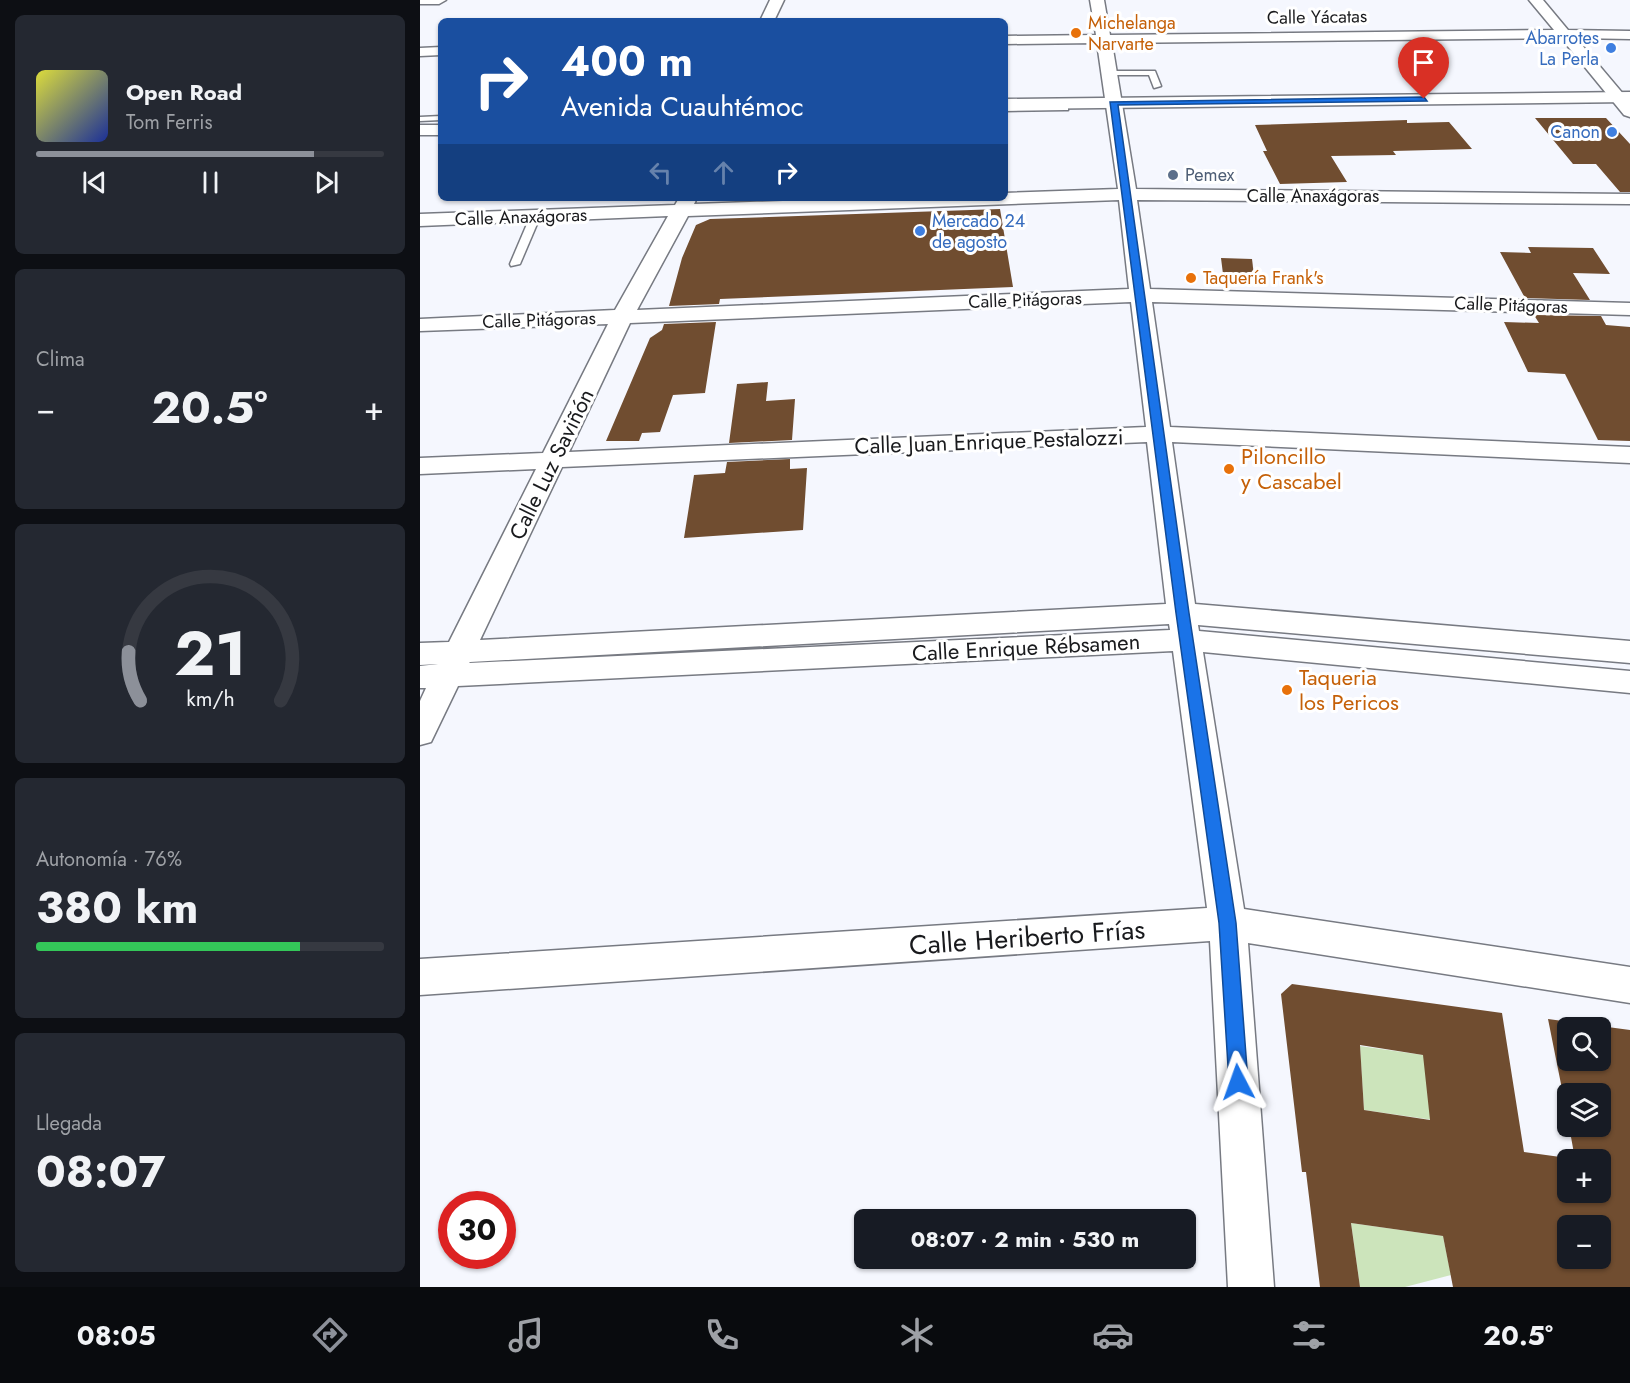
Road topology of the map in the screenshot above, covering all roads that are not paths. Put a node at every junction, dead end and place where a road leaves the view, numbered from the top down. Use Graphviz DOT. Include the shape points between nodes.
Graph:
graph roads {
  1 [pos="420,0"];
  2 [pos="439,0"];
  3 [pos="777,0"];
  4 [pos="1097,0"];
  5 [pos="1536,0"];
  6 [pos="768,18"];
  7 [pos="1563,34"];
  8 [pos="1630,35"];
  9 [pos="1106,39"];
  10 [pos="1008,40"];
  11 [pos="438,51"];
  12 [pos="420,52"];
  13 [pos="1110,73"];
  14 [pos="1157,86"];
  15 [pos="1008,104"];
  16 [pos="1626,104"];
  17 [pos="1008,109"];
  18 [pos="1115,109"];
  19 [pos="438,117"];
  20 [pos="1008,117"];
  21 [pos="420,118"];
  22 [pos="420,125"];
  23 [pos="438,125"];
  24 [pos="420,130"];
  25 [pos="438,130"];
  26 [pos="1125,194"];
  27 [pos="1008,197"];
  28 [pos="1630,199"];
  29 [pos="844,201"];
  30 [pos="684,205"];
  31 [pos="535,217"];
  32 [pos="420,220"];
  33 [pos="515,264"];
  34 [pos="1139,295"];
  35 [pos="1630,309"];
  36 [pos="622,316"];
  37 [pos="420,325"];
  38 [pos="1158,434"];
  39 [pos="1630,455"];
  40 [pos="553,459"];
  41 [pos="420,466"];
  42 [pos="1184,626"];
  43 [pos="420,654"];
  44 [pos="1628,657"];
  45 [pos="442,668"];
  46 [pos="1630,682"];
  47 [pos="420,733"];
  48 [pos="1228,923"];
  49 [pos="420,977"];
  50 [pos="1630,985"];
  51 [pos="1251,1287"];
  1 -- 2 [label="street"];
  3 -- 6 [label="street"];
  4 -- 9 [label="street"];
  5 -- 7 [label="street"];
  7 -- 8 [label="street, Calle Yácatas"];
  7 -- 9 [label="street, Calle Yácatas"];
  7 -- 16 [label="street"];
  9 -- 10 [label="street, Calle Yácatas"];
  9 -- 13 [label="street"];
  11 -- 12 [label="street"];
  13 -- 14 [label="lane" via="1152,73"];
  13 -- 18 [label="street"];
  15 -- 18 [label="main road"];
  16 -- 18 [label="main road"];
  17 -- 18 [label="lane"];
  18 -- 20 [label="main road"];
  18 -- 26 [label="street"];
  19 -- 21 [label="main road"];
  22 -- 23 [label="lane"];
  24 -- 25 [label="main road"];
  26 -- 27 [label="street, Calle Anaxágoras"];
  26 -- 28 [label="street, Calle Anaxágoras"];
  26 -- 34 [label="street"];
  29 -- 30 [label="street, Calle Anaxágoras"];
  30 -- 31 [label="street, Calle Anaxágoras"];
  30 -- 36 [label="street, Calle Luz Saviñón"];
  31 -- 32 [label="street, Calle Anaxágoras"];
  31 -- 33 [label="lane"];
  34 -- 35 [label="street, Calle Pitágoras"];
  34 -- 36 [label="street, Calle Pitágoras"];
  34 -- 38 [label="street"];
  36 -- 37 [label="street, Calle Pitágoras"];
  36 -- 40 [label="street, Calle Luz Saviñón"];
  38 -- 39 [label="street, Calle Juan Enrique Pestalozzi"];
  38 -- 40 [label="street, Calle Juan Enrique Pestalozzi"];
  38 -- 42 [label="street"];
  40 -- 41 [label="street, Calle Juan Enrique Pestalozzi"];
  40 -- 45 [label="street, Calle Luz Saviñón"];
  42 -- 44 [label="street, Calle Enrique Rébsamen"];
  42 -- 45 [label="street, Calle Enrique Rébsamen"];
  42 -- 46 [label="street, Calle Enrique Rébsamen"];
  42 -- 48 [label="street"];
  43 -- 45 [label="street, Calle Enrique Rébsamen"];
  45 -- 47 [label="street, Calle Luz Saviñón"];
  48 -- 49 [label="street, Calle Heriberto Frías"];
  48 -- 50 [label="street, Calle Heriberto Frías"];
  48 -- 51 [label="street"];
}
